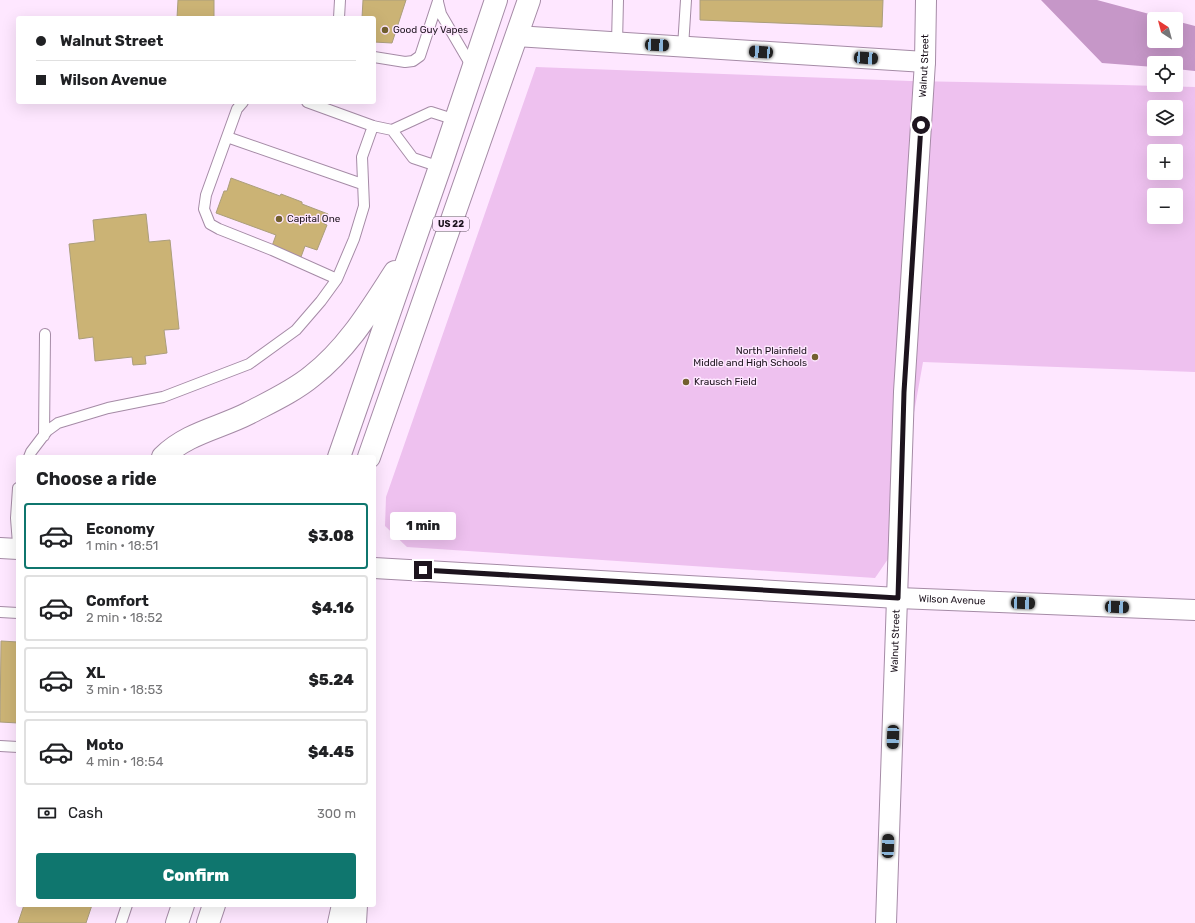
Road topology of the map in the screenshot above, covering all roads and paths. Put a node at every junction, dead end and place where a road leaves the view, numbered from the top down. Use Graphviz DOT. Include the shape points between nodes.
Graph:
graph roads {
  1 [pos="340,0"];
  2 [pos="438,0"];
  3 [pos="496,0"];
  4 [pos="529,0"];
  5 [pos="618,0"];
  6 [pos="686,0"];
  7 [pos="926,0"];
  8 [pos="339,16"];
  9 [pos="516,36"];
  10 [pos="617,43"];
  11 [pos="683,47"];
  12 [pos="376,58"];
  13 [pos="925,62"];
  14 [pos="473,69"];
  15 [pos="241,104"];
  16 [pos="312,104"];
  17 [pos="456,120"];
  18 [pos="373,126"];
  19 [pos="392,130"];
  20 [pos="227,137"];
  21 [pos="440,167"];
  22 [pos="362,184"];
  23 [pos="428,204"];
  24 [pos="336,279"];
  25 [pos="45,334"];
  26 [pos="44,436"];
  27 [pos="371,454"];
  28 [pos="30,455"];
  29 [pos="165,455"];
  30 [pos="340,455"];
  31 [pos="0,548"];
  32 [pos="16,549"];
  33 [pos="376,568"];
  34 [pos="898,598"];
  35 [pos="1195,610"];
  36 [pos="0,612"];
  37 [pos="16,613"];
  38 [pos="0,746"];
  39 [pos="16,747"];
  40 [pos="126,907"];
  41 [pos="182,907"];
  42 [pos="213,907"];
  43 [pos="343,907"];
  44 [pos="357,907"];
  45 [pos="121,923"];
  46 [pos="176,923"];
  47 [pos="208,923"];
  48 [pos="339,923"];
  49 [pos="356,923"];
  50 [pos="886,923"];
  1 -- 8 [label="lane"];
  2 -- 12 [label="lane" via="420,56 413,62"];
  2 -- 14 [label="lane" via="441,14"];
  3 -- 14 [label="highway, US 22"];
  4 -- 9 [label="highway, US 22"];
  5 -- 10 [label="lane"];
  6 -- 11 [label="lane"];
  7 -- 13 [label="street, Walnut Street"];
  9 -- 10 [label="street"];
  9 -- 27 [label="highway, US 22"];
  10 -- 11 [label="street"];
  11 -- 13 [label="street"];
  13 -- 34 [label="street, Walnut Street" via="904,392"];
  14 -- 17 [label="highway, US 22"];
  15 -- 20 [label="lane"];
  16 -- 18 [label="lane"];
  17 -- 19 [label="lane" via="431,112"];
  17 -- 21 [label="highway, US 22"];
  18 -- 19 [label="lane"];
  18 -- 22 [label="lane" via="362,157"];
  19 -- 21 [label="lane" via="413,158"];
  20 -- 22 [label="lane"];
  20 -- 24 [label="lane" via="206,195 204,209 210,224"];
  21 -- 23 [label="highway, US 22"];
  22 -- 24 [label="lane" via="364,206 354,239"];
  23 -- 29 [label="highway" via="396,270 361,325 341,350 312,377 290,391 248,414 180,443"];
  23 -- 30 [label="highway, US 22"];
  24 -- 26 [label="lane" via="296,330 249,364 163,397 108,408 58,423"];
  25 -- 26 [label="lane"];
  26 -- 28 [label="lane"];
  31 -- 32 [label="street"];
  33 -- 34 [label="street, Wilson Avenue"];
  34 -- 35 [label="street, Wilson Avenue"];
  34 -- 50 [label="street, Walnut Street"];
  36 -- 37 [label="lane"];
  38 -- 39 [label="lane"];
  40 -- 45 [label="lane"];
  41 -- 46 [label="highway"];
  42 -- 47 [label="highway"];
  43 -- 48 [label="highway"];
  44 -- 49 [label="street"];
}
